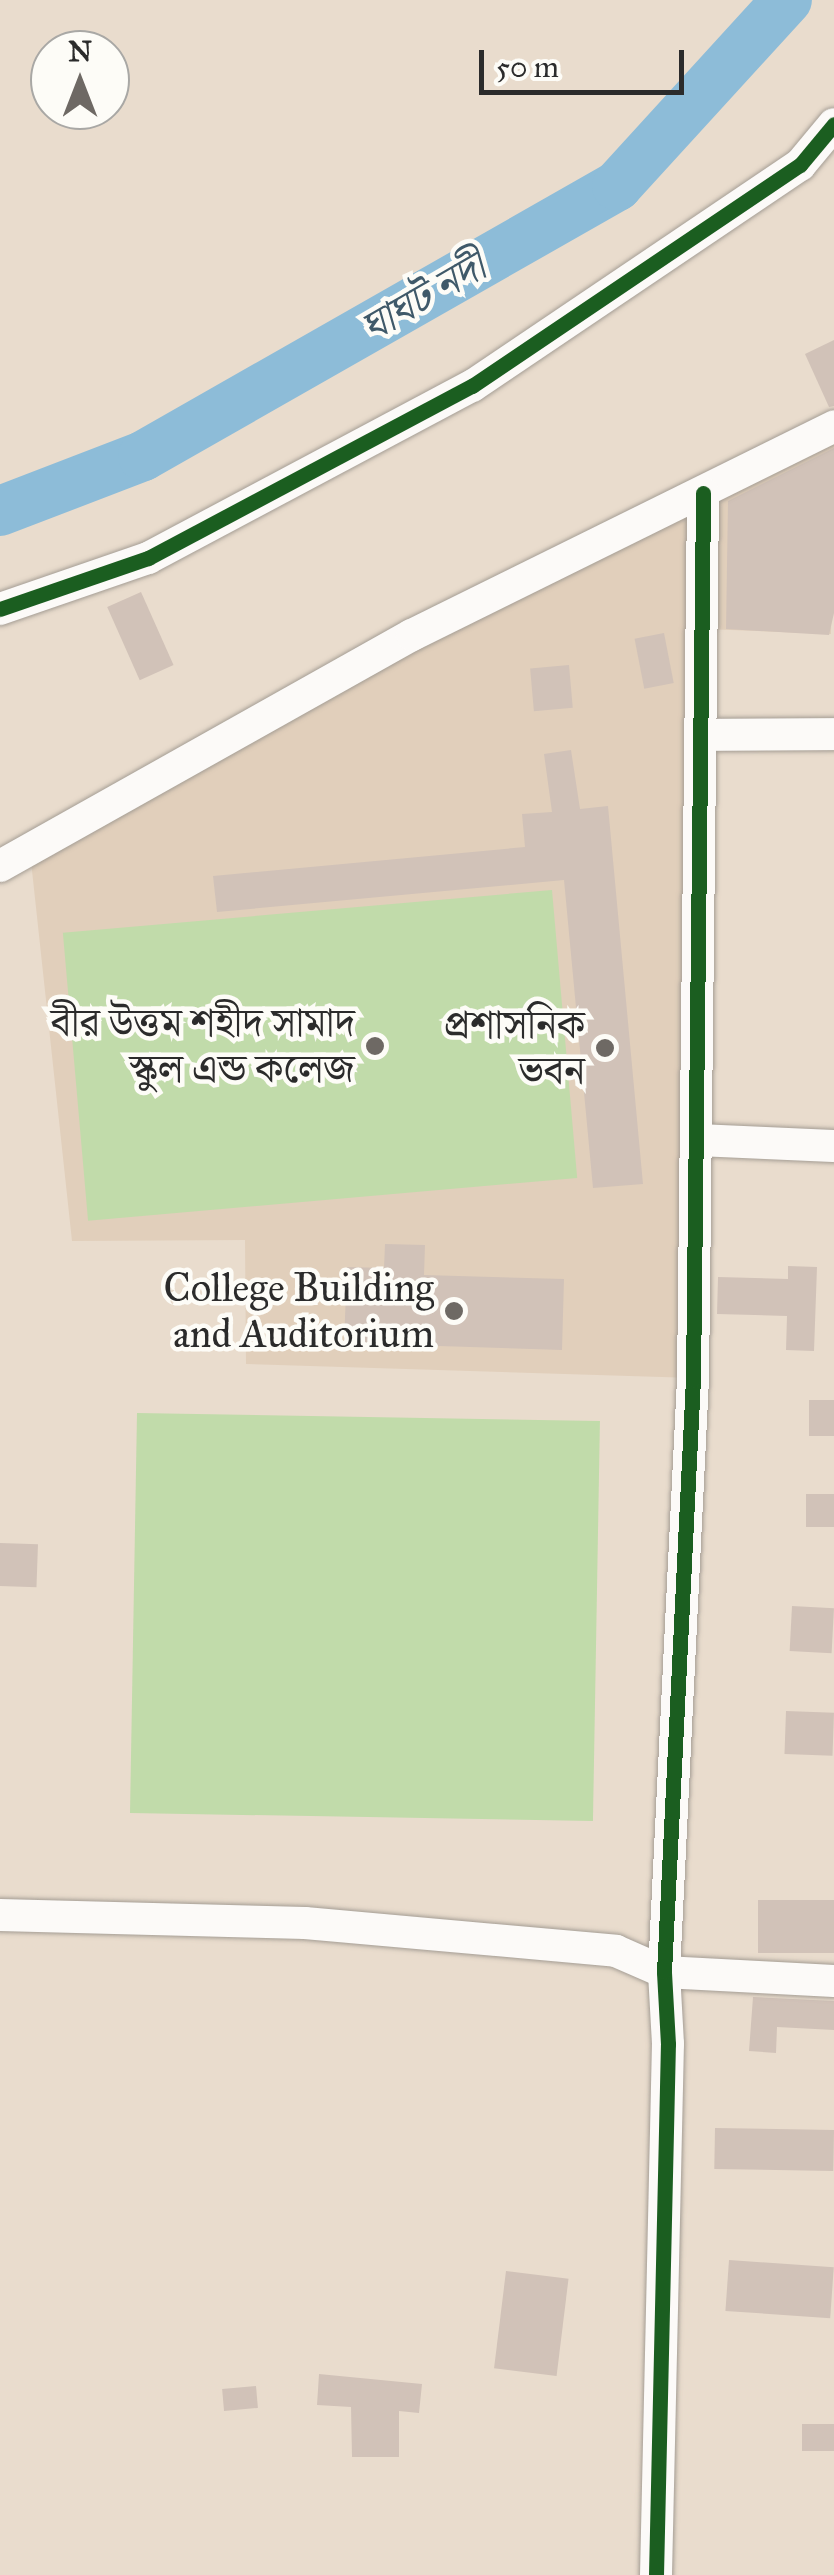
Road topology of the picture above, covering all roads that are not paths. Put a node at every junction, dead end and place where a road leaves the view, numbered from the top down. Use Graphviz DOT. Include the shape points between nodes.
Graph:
graph roads {
  1 [pos="834,124"];
  2 [pos="834,426"];
  3 [pos="703,494"];
  4 [pos="0,610"];
  5 [pos="834,734"];
  6 [pos="702,735"];
  7 [pos="0,866"];
  8 [pos="697,1140"];
  9 [pos="834,1146"];
  10 [pos="0,1915"];
  11 [pos="664,1972"];
  12 [pos="834,1981"];
  13 [pos="656,2574"];
  14 [pos="664,2575"];
  1 -- 4 [label="street" via="800,165 472,386 148,558"];
  2 -- 3 [label="street"];
  3 -- 6 [label="street"];
  3 -- 7 [label="street" via="412,634"];
  5 -- 6 [label="street"];
  6 -- 8 [label="street"];
  8 -- 9 [label="street"];
  8 -- 11 [label="street"];
  10 -- 11 [label="street" via="324,1925 616,1951"];
  11 -- 12 [label="street"];
  11 -- 13 [label="street"];
  13 -- 14 [label="street"];
}
